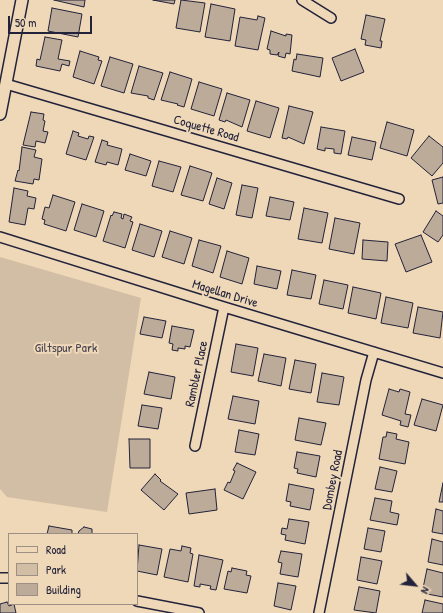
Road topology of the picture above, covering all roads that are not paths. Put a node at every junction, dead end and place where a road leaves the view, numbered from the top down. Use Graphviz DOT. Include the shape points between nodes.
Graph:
graph roads {
  1 [pos="22,0"];
  2 [pos="302,0"];
  3 [pos="332,18"];
  4 [pos="6,84"];
  5 [pos="0,114"];
  6 [pos="399,199"];
  7 [pos="0,237"];
  8 [pos="224,307"];
  9 [pos="374,352"];
  10 [pos="443,373"];
  11 [pos="195,446"];
  12 [pos="138,601"];
  13 [pos="200,613"];
  14 [pos="319,613"];
  1 -- 4 [label="street"];
  2 -- 3 [label="street"];
  4 -- 5 [label="street"];
  4 -- 6 [label="street, Coquette Road"];
  7 -- 8 [label="street, Magellan Drive"];
  8 -- 9 [label="street, Magellan Drive"];
  8 -- 11 [label="street, Rambler Place"];
  9 -- 10 [label="street, Magellan Drive"];
  9 -- 14 [label="street, Dombey Road" via="366,380"];
  12 -- 13 [label="street"];
}
